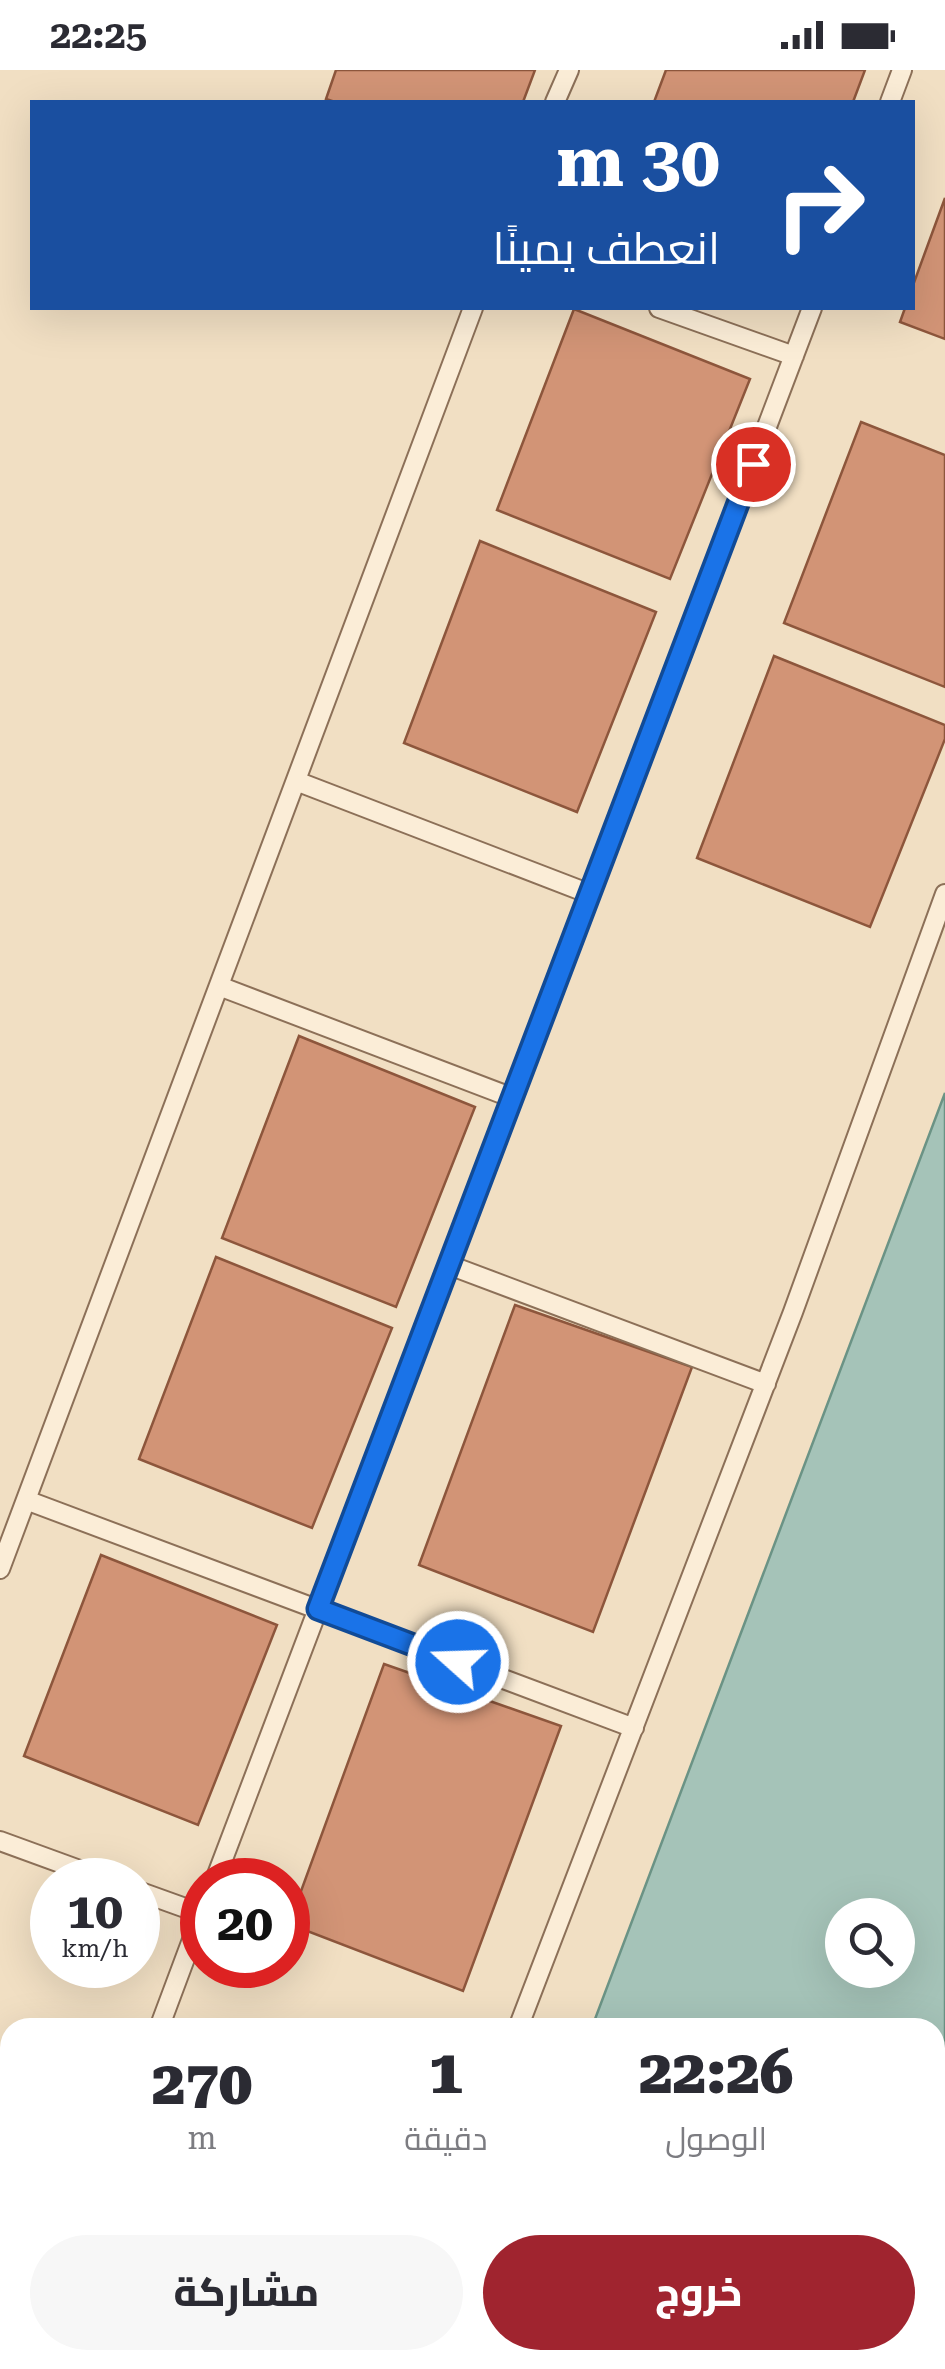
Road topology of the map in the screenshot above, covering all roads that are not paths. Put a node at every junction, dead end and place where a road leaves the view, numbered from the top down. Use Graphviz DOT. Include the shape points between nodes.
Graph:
graph roads {
  1 [pos="568,70"];
  2 [pos="902,70"];
  3 [pos="556,100"];
  4 [pos="891,100"];
  5 [pos="472,310"];
  6 [pos="665,310"];
  7 [pos="811,310"];
  8 [pos="794,356"];
  9 [pos="296,781"];
  10 [pos="590,894"];
  11 [pos="945,894"];
  12 [pos="219,986"];
  13 [pos="512,1098"];
  14 [pos="449,1265"];
  15 [pos="766,1384"];
  16 [pos="26,1500"];
  17 [pos="0,1570"];
  18 [pos="318,1609"];
  19 [pos="634,1728"];
  20 [pos="0,1842"];
  21 [pos="45,1858"];
  22 [pos="223,1858"];
  23 [pos="180,1972"];
  24 [pos="163,2018"];
  25 [pos="522,2018"];
  1 -- 3 [label="lane"];
  2 -- 4 [label="lane"];
  5 -- 9 [label="lane"];
  6 -- 8 [label="lane"];
  7 -- 8 [label="lane"];
  8 -- 10 [label="lane"];
  9 -- 10 [label="lane"];
  9 -- 12 [label="lane"];
  10 -- 13 [label="lane"];
  11 -- 15 [label="lane"];
  12 -- 13 [label="lane"];
  12 -- 16 [label="lane"];
  13 -- 14 [label="lane"];
  14 -- 15 [label="lane"];
  14 -- 18 [label="lane"];
  15 -- 19 [label="lane"];
  16 -- 17 [label="lane"];
  16 -- 18 [label="lane"];
  18 -- 19 [label="lane"];
  18 -- 22 [label="lane"];
  19 -- 25 [label="lane"];
  20 -- 21 [label="lane"];
  23 -- 24 [label="lane"];
}
